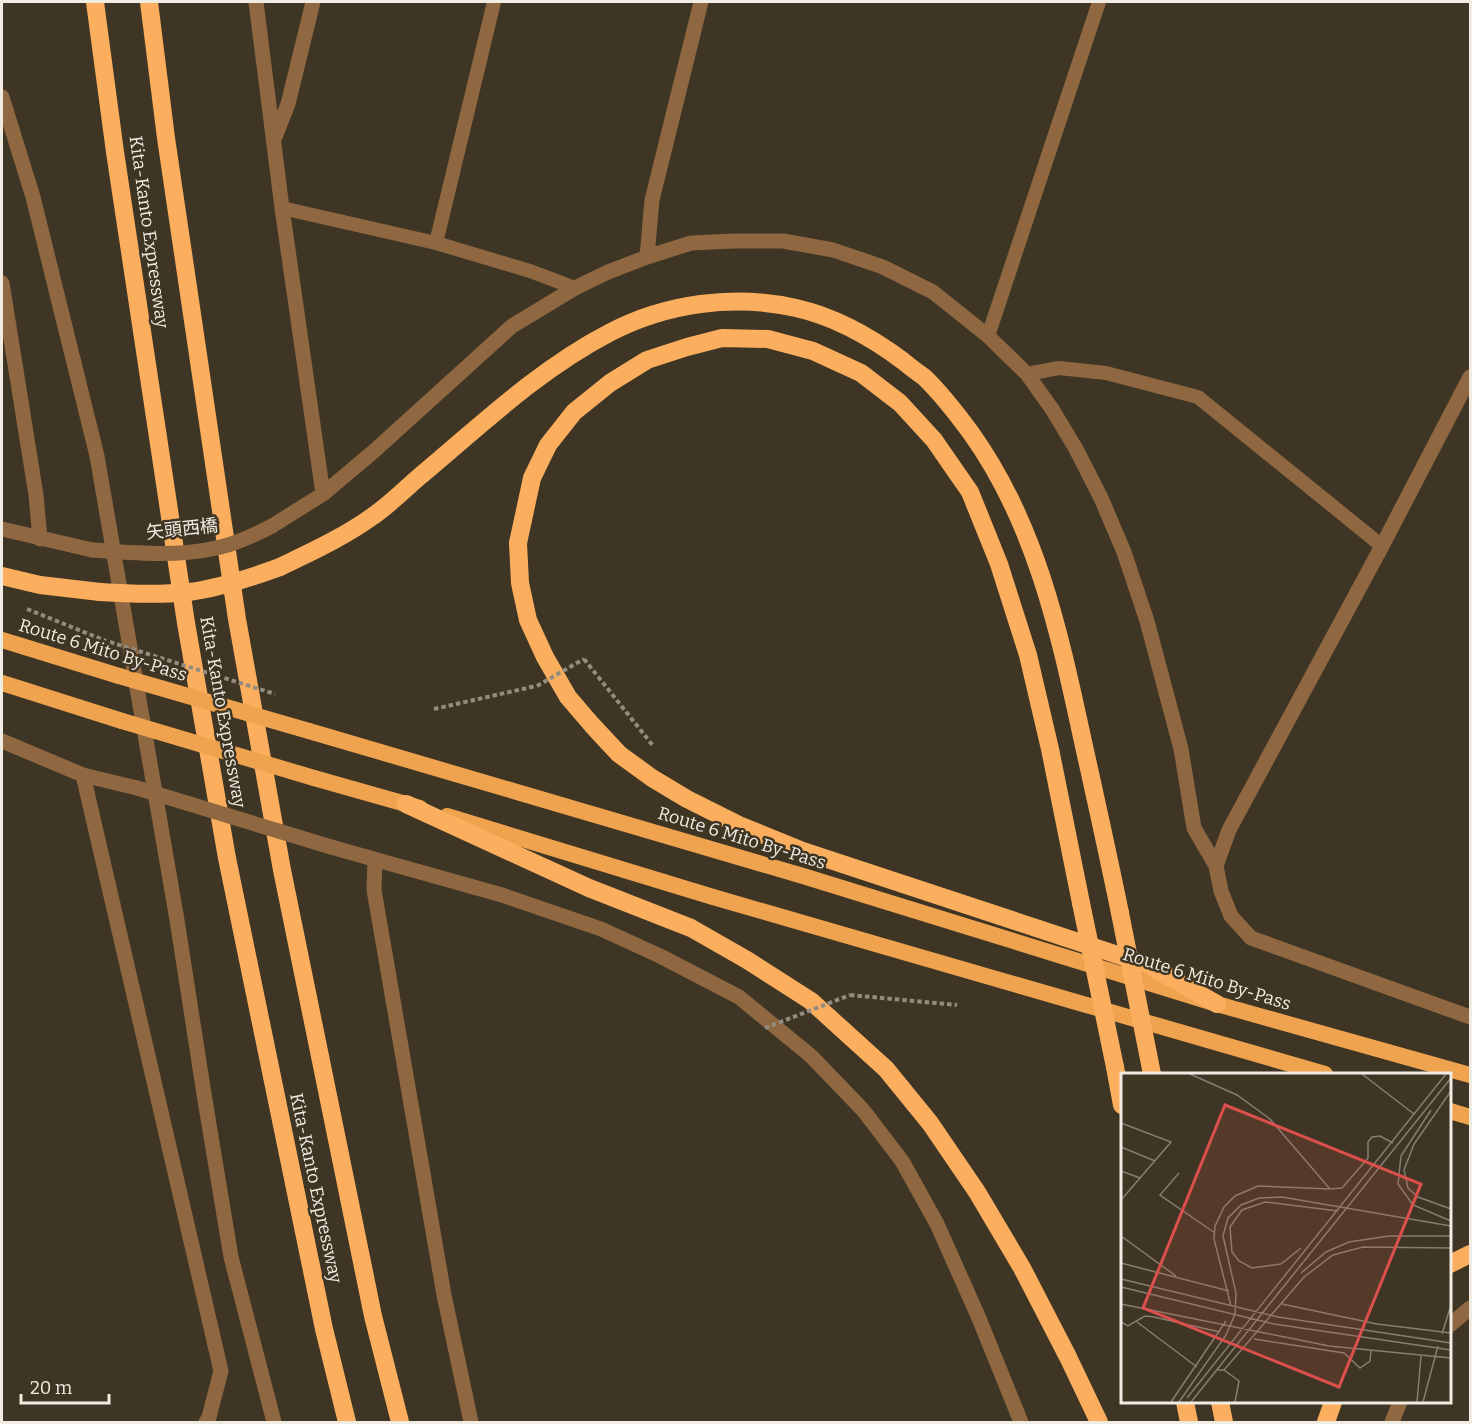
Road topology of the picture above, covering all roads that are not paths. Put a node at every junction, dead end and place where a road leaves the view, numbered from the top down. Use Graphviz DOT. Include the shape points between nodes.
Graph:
graph roads {
  1 [pos="96,2"];
  2 [pos="149,2"];
  3 [pos="256,2"];
  4 [pos="313,2"];
  5 [pos="494,2"];
  6 [pos="701,2"];
  7 [pos="1099,2"];
  8 [pos="2,97"];
  9 [pos="274,141"];
  10 [pos="282,208"];
  11 [pos="436,243"];
  12 [pos="647,257"];
  13 [pos="2,283"];
  14 [pos="575,288"];
  15 [pos="988,336"];
  16 [pos="1027,374"];
  17 [pos="1470,377"];
  18 [pos="323,494"];
  19 [pos="2,529"];
  20 [pos="40,539"];
  21 [pos="1382,546"];
  22 [pos="2,576"];
  23 [pos="2,640"];
  24 [pos="2,683"];
  25 [pos="2,741"];
  26 [pos="83,775"];
  27 [pos="405,804"];
  28 [pos="375,860"];
  29 [pos="1216,866"];
  30 [pos="1090,946"];
  31 [pos="1090,946"];
  32 [pos="1090,946"];
  33 [pos="1090,946"];
  34 [pos="1217,1004"];
  35 [pos="1470,1017"];
  36 [pos="1152,1073"];
  37 [pos="1322,1073"];
  38 [pos="1470,1076"];
  39 [pos="1121,1100"];
  40 [pos="1451,1112"];
  41 [pos="1470,1117"];
  42 [pos="1470,1254"];
  43 [pos="1451,1263"];
  44 [pos="1470,1308"];
  45 [pos="1451,1322"];
  46 [pos="1185,1403"];
  47 [pos="1220,1403"];
  48 [pos="1333,1403"];
  49 [pos="1399,1403"];
  50 [pos="206,1422"];
  51 [pos="274,1422"];
  52 [pos="347,1422"];
  53 [pos="400,1422"];
  54 [pos="471,1422"];
  55 [pos="1021,1422"];
  56 [pos="1099,1422"];
  57 [pos="1189,1422"];
  58 [pos="1224,1422"];
  59 [pos="1326,1422"];
  60 [pos="1392,1422"];
  1 -- 52 [label="highway, Kita-Kanto Expressway" via="184,611 227,858 324,1329"];
  2 -- 53 [label="highway, Kita-Kanto Expressway" via="239,630 282,870 373,1316"];
  3 -- 9 [label="street"];
  4 -- 9 [label="street" via="288,104"];
  5 -- 11 [label="lane"];
  6 -- 12 [label="street" via="652,200"];
  7 -- 15 [label="lane"];
  8 -- 51 [label="street" via="33,196 97,456 231,1257"];
  9 -- 10 [label="street"];
  10 -- 11 [label="lane"];
  10 -- 18 [label="street"];
  11 -- 14 [label="lane"];
  12 -- 14 [label="street, 矢頭西橋"];
  12 -- 15 [label="street, 矢頭西橋" via="691,243 734,241 783,241 833,250 883,267 933,292"];
  13 -- 20 [label="street"];
  14 -- 18 [label="street, 矢頭西橋" via="512,326"];
  15 -- 16 [label="street, 矢頭西橋"];
  16 -- 21 [label="lane" via="1059,368 1106,373 1198,396"];
  16 -- 29 [label="street, 矢頭西橋" via="1076,449 1124,552 1181,749 1194,828"];
  17 -- 21 [label="street"];
  18 -- 20 [label="street, 矢頭西橋, bridge" via="272,526 215,549 148,554 92,550"];
  19 -- 20 [label="street, 矢頭西橋"];
  21 -- 29 [label="street" via="1229,830"];
  22 -- 36 [label="highway, bridge" via="40,585 143,594 190,592 244,580 327,544 373,516 538,377 612,331 650,315 689,305 773,303 816,313 855,329 925,378 956,412 1008,491 1030,541 1064,652"];
  23 -- 34 [label="highway, Route 6 Mito By-Pass, bridge" via="674,837"];
  24 -- 27 [label="highway, bridge"];
  25 -- 26 [label="street"];
  26 -- 28 [label="street, bridge"];
  26 -- 50 [label="street" via="221,1371"];
  27 -- 37 [label="highway"];
  27 -- 56 [label="highway" via="589,888 692,928 811,1001 886,1069 930,1123 1022,1268"];
  28 -- 54 [label="street" via="374,890 444,1295"];
  28 -- 55 [label="street" via="502,895 601,929 739,997 811,1056 863,1110 902,1161 937,1224"];
  29 -- 35 [label="street, 矢頭西橋" via="1231,916 1251,938"];
  30 -- 34 [label="highway, bridge" via="1148,965"];
  31 -- 32 [label="highway, bridge" via="803,851 740,825 670,789 619,754 568,697 528,620 520,583 518,543 532,478 548,445 574,412 646,360 722,338 768,339 813,351 861,373 900,403 934,440 970,492 999,564 1033,676"];
  33 -- 39 [label="highway, bridge"];
  34 -- 38 [label="highway, Route 6 Mito By-Pass"];
  40 -- 41 [label="highway"];
  42 -- 43 [label="highway"];
  44 -- 45 [label="street"];
  46 -- 57 [label="highway"];
  47 -- 58 [label="highway"];
  48 -- 59 [label="highway"];
  49 -- 60 [label="street"];
}
